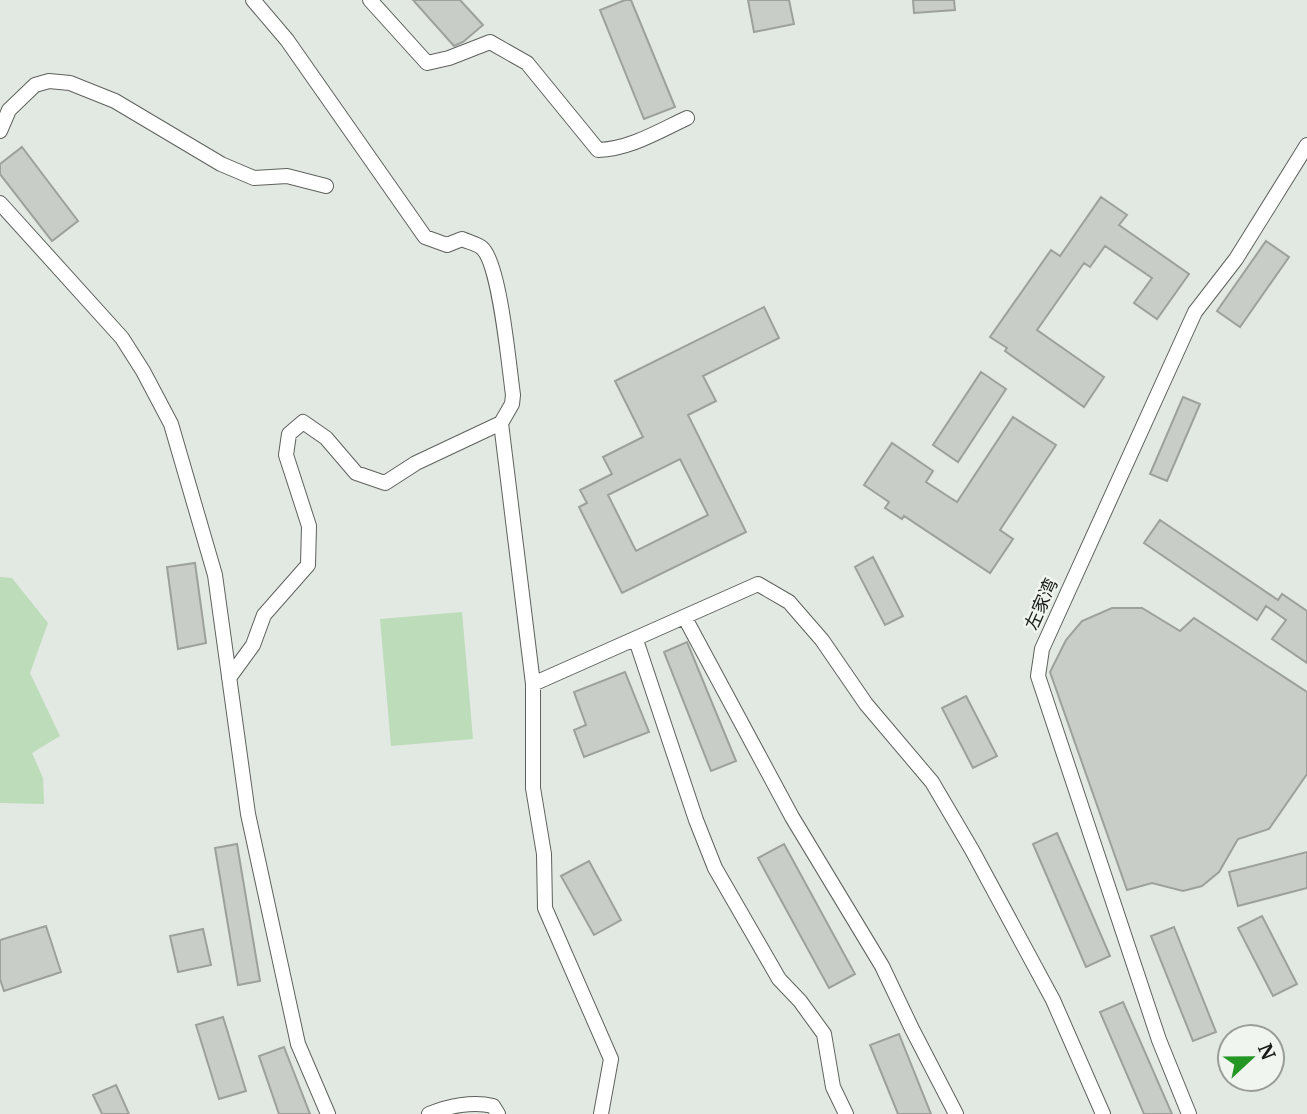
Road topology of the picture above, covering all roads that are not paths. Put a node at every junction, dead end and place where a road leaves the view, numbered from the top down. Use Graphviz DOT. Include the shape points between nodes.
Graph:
graph roads {
  1 [pos="370,0"];
  2 [pos="262,3"];
  3 [pos="687,118"];
  4 [pos="0,131"];
  5 [pos="1307,145"];
  6 [pos="326,186"];
  7 [pos="0,203"];
  8 [pos="501,423"];
  9 [pos="685,618"];
  10 [pos="636,640"];
  11 [pos="229,678"];
  12 [pos="533,684"];
  13 [pos="603,1113"];
  14 [pos="328,1114"];
  15 [pos="429,1114"];
  16 [pos="498,1114"];
  17 [pos="846,1114"];
  18 [pos="956,1114"];
  19 [pos="1103,1114"];
  20 [pos="1189,1114"];
  1 -- 3 [label="street" via="427,63 490,42 527,63 598,150 632,143"];
  2 -- 8 [label="street" via="425,237 447,245 462,239 482,248 491,264 513,394"];
  4 -- 6 [label="street" via="9,110 36,85 70,83 115,100 221,164 254,178 287,176"];
  5 -- 20 [label="street, 左家湾" via="1236,259 1195,312 1042,649 1038,676 1159,1040"];
  7 -- 11 [label="street" via="122,338 171,424 215,575"];
  8 -- 11 [label="street" via="416,463 385,483 355,473 326,438 303,422 289,434 286,455 309,526 308,565 264,615 253,645"];
  8 -- 12 [label="street"];
  9 -- 10 [label="street"];
  9 -- 18 [label="street" via="792,817 882,966"];
  9 -- 19 [label="street" via="758,584 789,602 822,640 866,704 932,782 1053,1000"];
  10 -- 12 [label="street"];
  10 -- 17 [label="street" via="715,868 779,979 824,1034 833,1087"];
  11 -- 14 [label="street" via="248,814 298,1044"];
  12 -- 13 [label="street" via="533,788 544,854 545,908 611,1059"];
  15 -- 16 [label="street" via="447,1107 484,1104 493,1106"];
}
